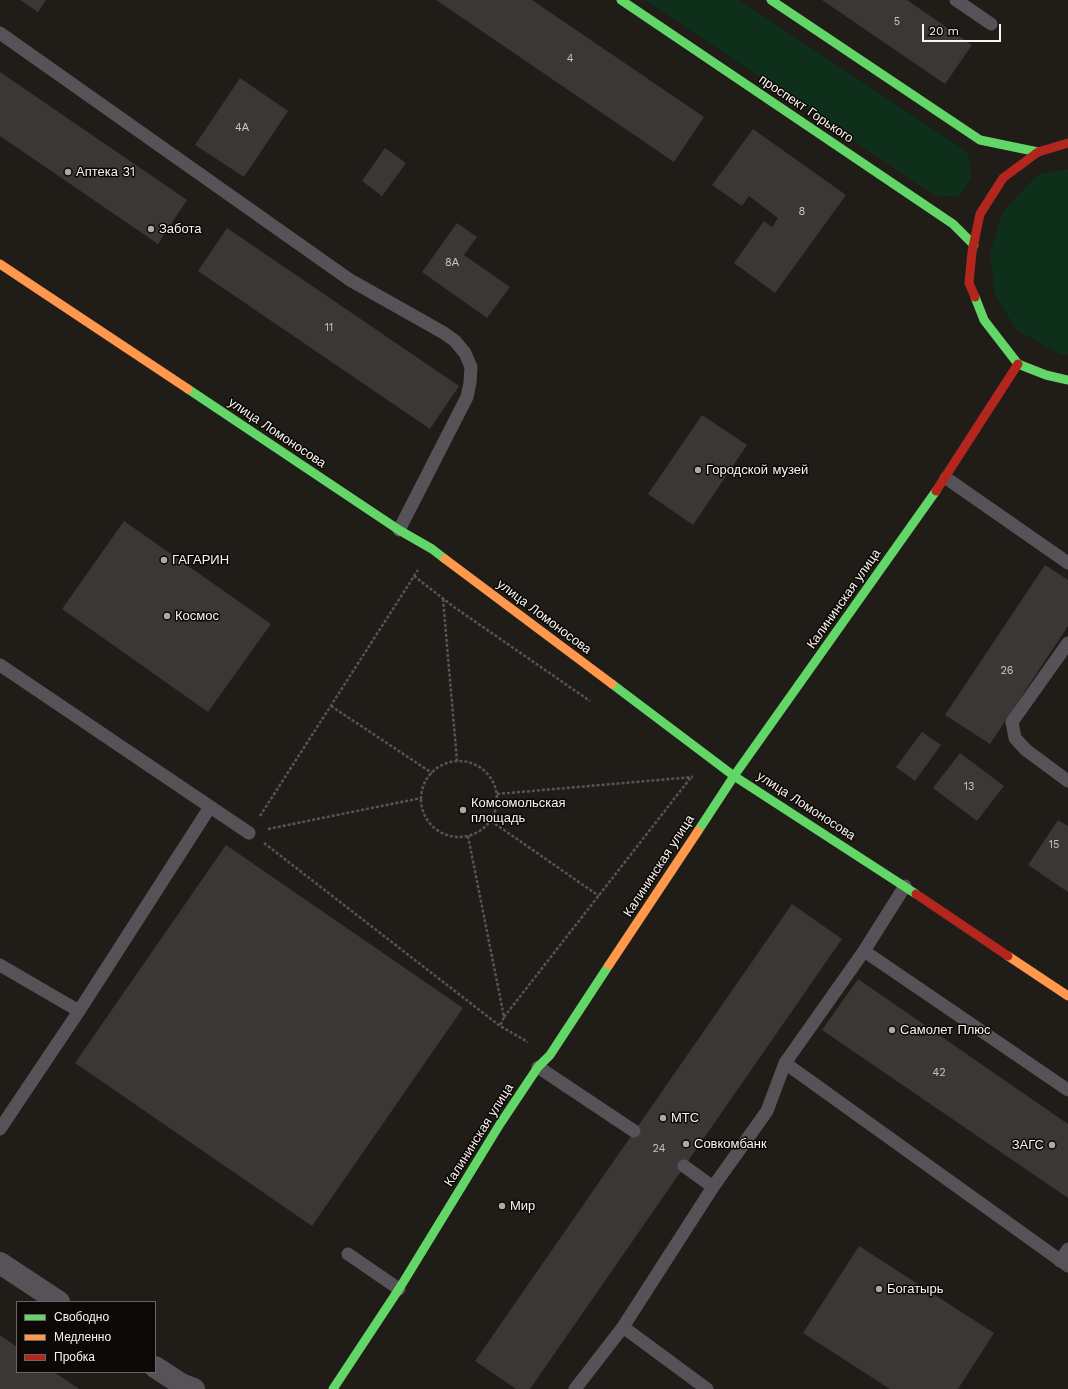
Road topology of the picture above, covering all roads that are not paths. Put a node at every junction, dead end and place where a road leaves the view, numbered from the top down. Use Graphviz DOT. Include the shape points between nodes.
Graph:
graph roads {
  1 [pos="621,0"];
  2 [pos="771,0"];
  3 [pos="956,0"];
  4 [pos="991,24"];
  5 [pos="0,33"];
  6 [pos="1068,143"];
  7 [pos="1038,152"];
  8 [pos="974,245"];
  9 [pos="0,264"];
  10 [pos="1018,364"];
  11 [pos="1068,380"];
  12 [pos="946,478"];
  13 [pos="399,530"];
  14 [pos="1068,563"];
  15 [pos="1068,643"];
  16 [pos="0,665"];
  17 [pos="734,776"];
  18 [pos="1068,780"];
  19 [pos="210,807"];
  20 [pos="249,833"];
  21 [pos="905,886"];
  22 [pos="864,951"];
  23 [pos="0,965"];
  24 [pos="1068,996"];
  25 [pos="80,1011"];
  26 [pos="785,1063"];
  27 [pos="538,1067"];
  28 [pos="1068,1090"];
  29 [pos="0,1130"];
  30 [pos="634,1131"];
  31 [pos="684,1166"];
  32 [pos="713,1187"];
  33 [pos="1068,1249"];
  34 [pos="348,1254"];
  35 [pos="0,1263"];
  36 [pos="1064,1264"];
  37 [pos="399,1290"];
  38 [pos="57,1301"];
  39 [pos="623,1327"];
  40 [pos="156,1368"];
  41 [pos="184,1387"];
  42 [pos="333,1389"];
  43 [pos="576,1389"];
  44 [pos="708,1389"];
  1 -- 8 [label="main road, проспект Горького" via="953,224"];
  2 -- 7 [label="main road" via="980,140"];
  3 -- 4 [label="lane"];
  5 -- 13 [label="lane" via="350,280 444,333 466,352 471,367 467,396"];
  6 -- 7 [label="main road"];
  7 -- 8 [label="main road" via="1004,178 980,214"];
  8 -- 10 [label="main road" via="969,283 984,320"];
  9 -- 13 [label="main road, улица Ломоносова"];
  10 -- 11 [label="main road"];
  10 -- 12 [label="main road, Калининская улица"];
  12 -- 14 [label="lane"];
  12 -- 17 [label="main road, Калининская улица"];
  13 -- 17 [label="main road, улица Ломоносова" via="432,549"];
  15 -- 18 [label="lane" via="1012,722 1015,738 1026,750"];
  16 -- 19 [label="lane"];
  17 -- 21 [label="main road, улица Ломоносова"];
  17 -- 27 [label="main road, Калининская улица" via="550,1055"];
  19 -- 20 [label="lane"];
  19 -- 25 [label="lane"];
  21 -- 22 [label="lane"];
  21 -- 24 [label="main road, улица Ломоносова"];
  22 -- 26 [label="lane"];
  22 -- 28 [label="lane"];
  23 -- 25 [label="lane"];
  25 -- 29 [label="lane"];
  26 -- 32 [label="lane" via="767,1111"];
  26 -- 36 [label="lane"];
  27 -- 30 [label="lane"];
  27 -- 37 [label="main road, Калининская улица" via="500,1124"];
  31 -- 32 [label="lane"];
  32 -- 39 [label="lane"];
  33 -- 36 [label="lane"];
  34 -- 37 [label="lane"];
  35 -- 38 [label="street"];
  37 -- 42 [label="main road, Калининская улица"];
  39 -- 43 [label="lane"];
  39 -- 44 [label="lane"];
  40 -- 41 [label="street"];
}
